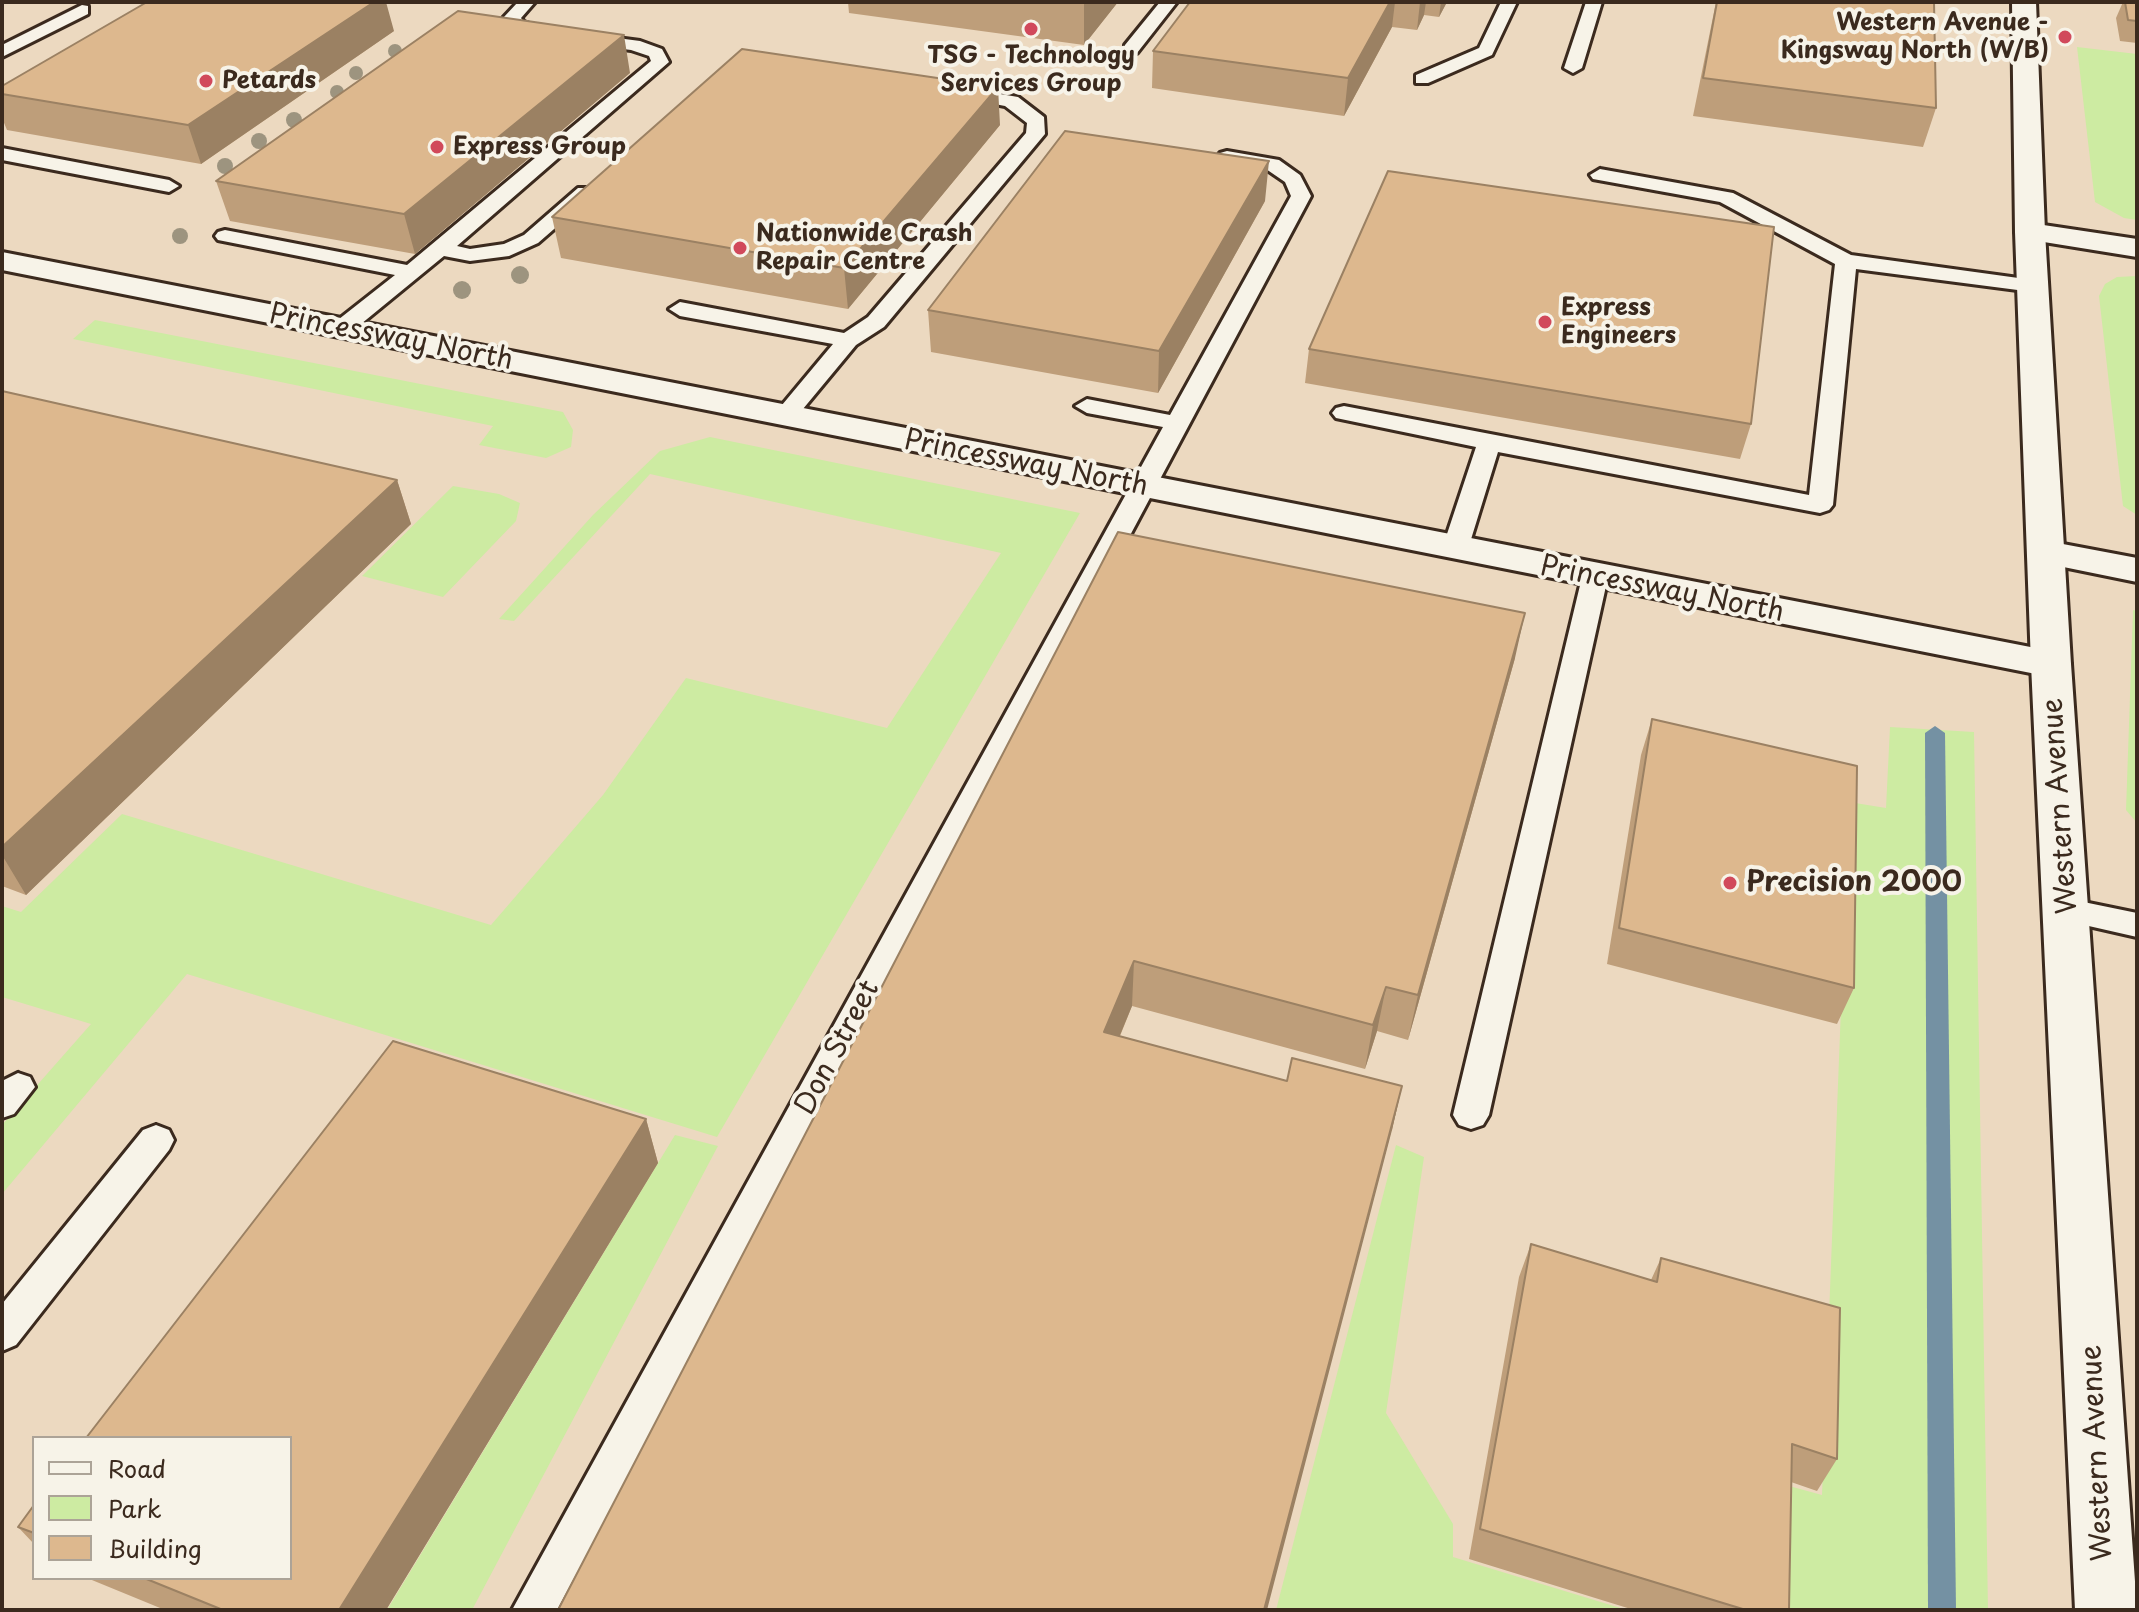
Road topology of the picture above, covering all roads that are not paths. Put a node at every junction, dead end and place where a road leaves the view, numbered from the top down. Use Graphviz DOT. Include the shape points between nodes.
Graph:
graph roads {
  1 [pos="527,2"];
  2 [pos="1169,2"];
  3 [pos="1509,2"];
  4 [pos="1594,2"];
  5 [pos="2024,2"];
  6 [pos="82,10"];
  7 [pos="1131,49"];
  8 [pos="2,52"];
  9 [pos="1573,68"];
  10 [pos="1422,79"];
  11 [pos="945,90"];
  12 [pos="1203,153"];
  13 [pos="2,154"];
  14 [pos="1600,175"];
  15 [pos="601,177"];
  16 [pos="169,186"];
  17 [pos="2030,232"];
  18 [pos="225,236"];
  19 [pos="2137,248"];
  20 [pos="440,249"];
  21 [pos="2,261"];
  22 [pos="1846,261"];
  23 [pos="411,272"];
  24 [pos="2033,286"];
  25 [pos="680,309"];
  26 [pos="342,328"];
  27 [pos="848,340"];
  28 [pos="1087,406"];
  29 [pos="1344,413"];
  30 [pos="785,416"];
  31 [pos="1177,423"];
  32 [pos="1489,443"];
  33 [pos="1142,487"];
  34 [pos="1455,549"];
  35 [pos="2047,553"];
  36 [pos="2137,570"];
  37 [pos="1595,577"];
  38 [pos="2051,664"];
  39 [pos="2069,911"];
  40 [pos="2137,925"];
  41 [pos="1471,1115"];
  42 [pos="156,1140"];
  43 [pos="2,1333"];
  44 [pos="534,1610"];
  45 [pos="2107,1610"];
  1 -- 20 [label="lane" via="512,18 518,26 634,45 656,53 660,62"];
  2 -- 7 [label="lane"];
  3 -- 10 [label="lane" via="1486,51"];
  4 -- 9 [label="lane"];
  5 -- 17 [label="street, Western Avenue"];
  6 -- 8 [label="lane"];
  11 -- 27 [label="lane" via="1011,101 1037,121 1035,134 876,322"];
  12 -- 31 [label="lane, Don Street" via="1272,164 1293,179 1301,196"];
  13 -- 16 [label="lane"];
  14 -- 22 [label="lane" via="1726,197"];
  15 -- 20 [label="lane" via="531,239 509,250 470,255"];
  17 -- 19 [label="street"];
  17 -- 24 [label="street, Western Avenue"];
  18 -- 23 [label="lane"];
  20 -- 23 [label="lane"];
  21 -- 26 [label="street, Princessway North"];
  22 -- 24 [label="lane"];
  22 -- 32 [label="lane" via="1820,505"];
  23 -- 26 [label="lane"];
  24 -- 35 [label="street, Western Avenue"];
  25 -- 27 [label="lane"];
  26 -- 30 [label="street, Princessway North"];
  27 -- 30 [label="lane"];
  28 -- 31 [label="lane"];
  29 -- 32 [label="lane"];
  30 -- 33 [label="street, Princessway North"];
  31 -- 33 [label="lane, Don Street"];
  32 -- 34 [label="lane"];
  33 -- 34 [label="street, Princessway North"];
  33 -- 44 [label="lane, Don Street"];
  34 -- 37 [label="street, Princessway North"];
  35 -- 36 [label="street"];
  35 -- 38 [label="street, Western Avenue"];
  37 -- 38 [label="street, Princessway North"];
  37 -- 41 [label="lane"];
  38 -- 39 [label="street, Western Avenue"];
  39 -- 40 [label="lane"];
  39 -- 45 [label="street, Western Avenue"];
  42 -- 43 [label="lane"];
}
